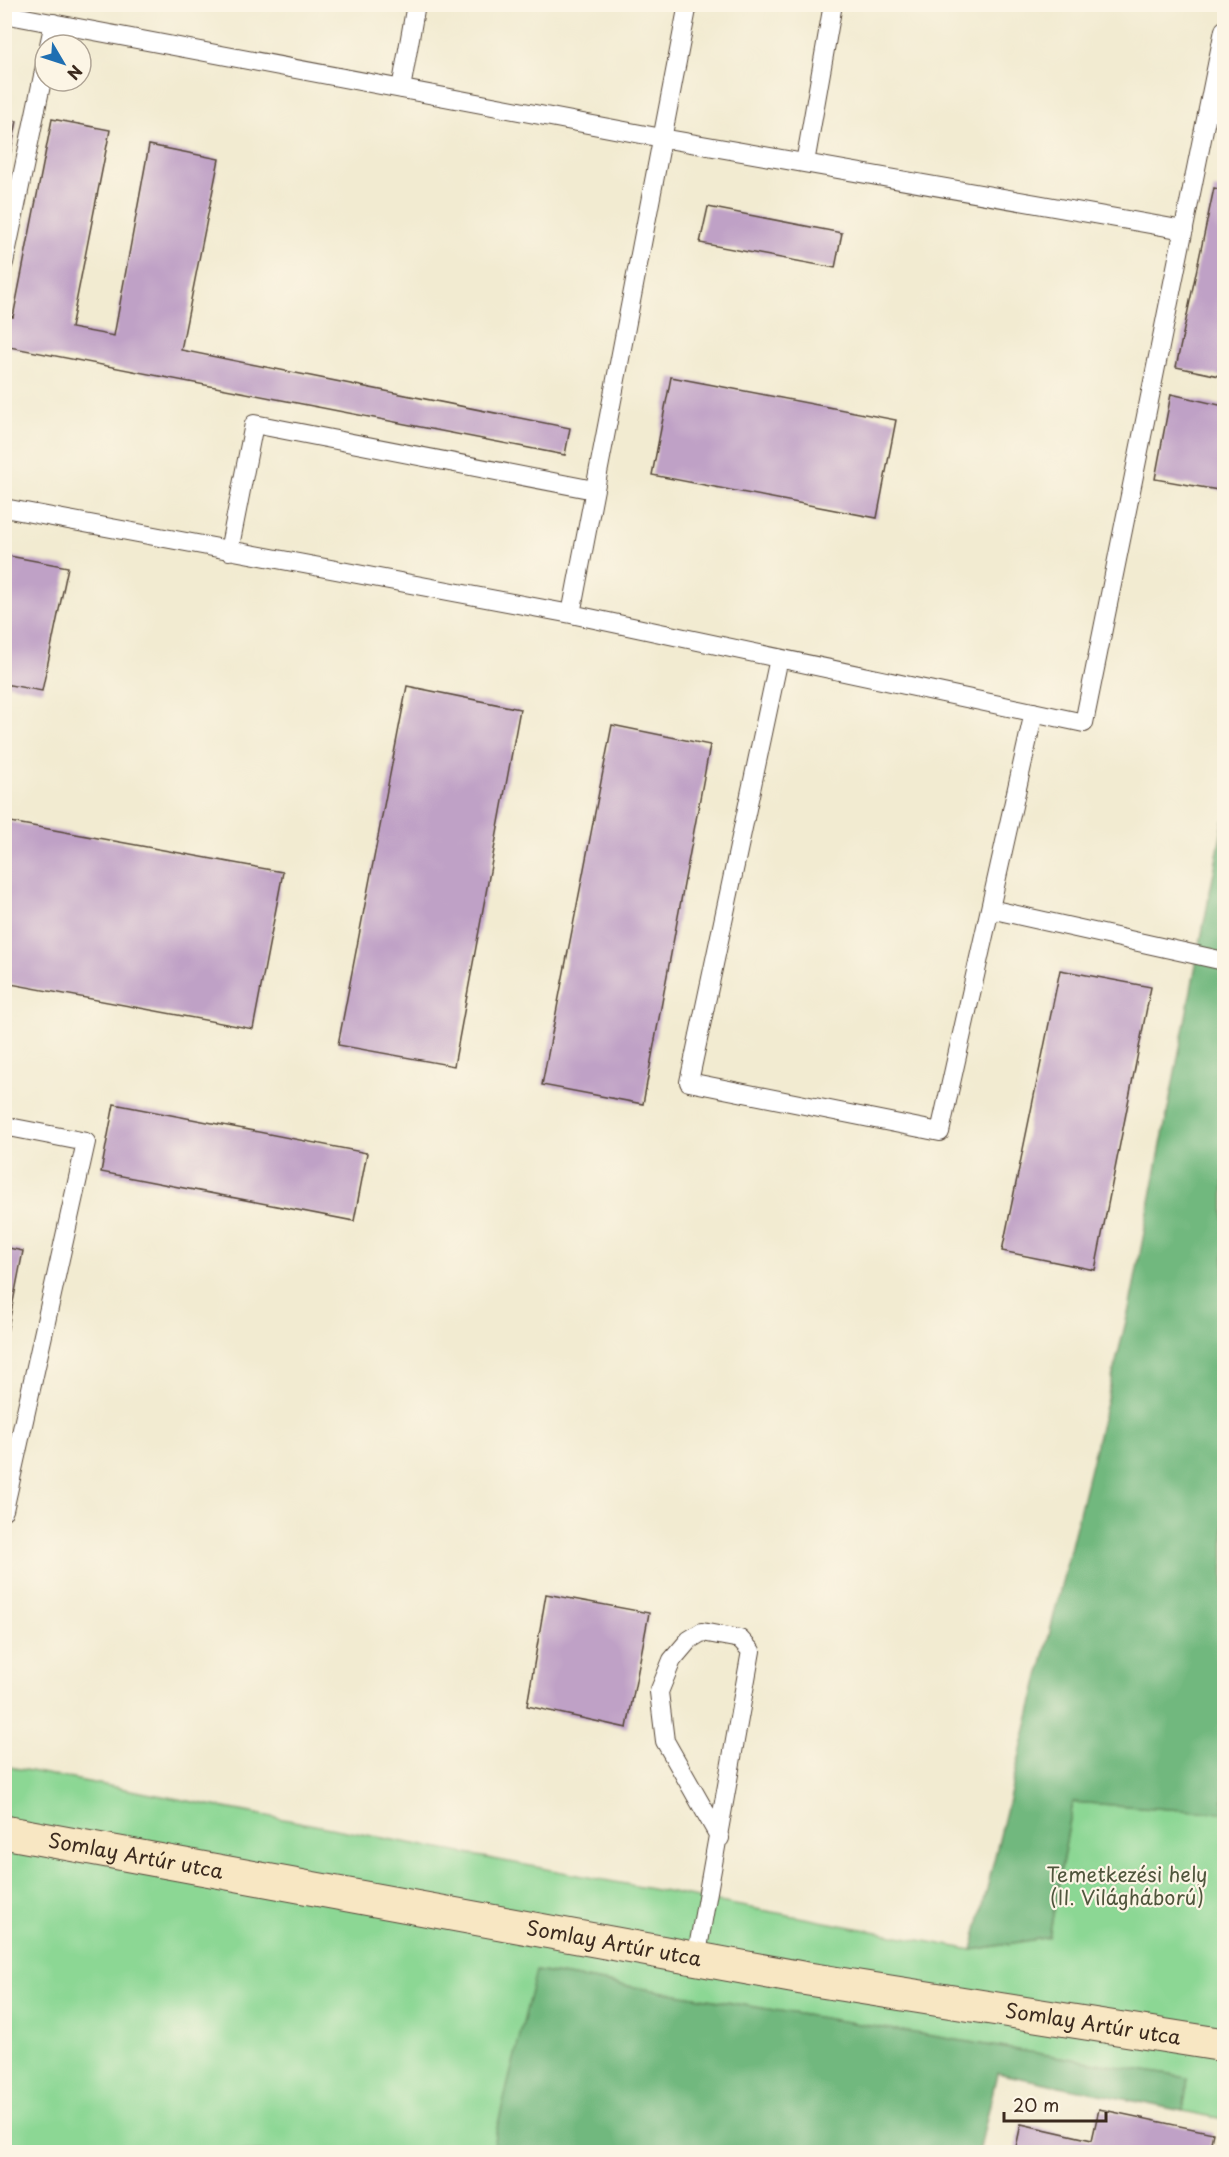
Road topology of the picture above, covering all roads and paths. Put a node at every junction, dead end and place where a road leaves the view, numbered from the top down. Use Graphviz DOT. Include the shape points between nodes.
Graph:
graph roads {
  1 [pos="416,4"];
  2 [pos="688,4"];
  3 [pos="833,4"];
  4 [pos="4,14"];
  5 [pos="54,23"];
  6 [pos="1224,30"];
  7 [pos="52,33"];
  8 [pos="401,89"];
  9 [pos="39,93"];
  10 [pos="662,138"];
  11 [pos="805,163"];
  12 [pos="1184,230"];
  13 [pos="4,262"];
  14 [pos="594,490"];
  15 [pos="4,508"];
  16 [pos="228,551"];
  17 [pos="571,614"];
  18 [pos="779,658"];
  19 [pos="1034,712"];
  20 [pos="990,909"];
  21 [pos="1224,962"];
  22 [pos="4,1126"];
  23 [pos="4,1510"];
  24 [pos="4,1832"];
  25 [pos="720,1838"];
  26 [pos="696,1959"];
  27 [pos="1224,2046"];
  1 -- 8 [label="lane"];
  2 -- 10 [label="lane"];
  3 -- 11 [label="lane"];
  4 -- 5 [label="lane"];
  5 -- 7 [label="lane"];
  5 -- 8 [label="lane"];
  6 -- 12 [label="lane"];
  8 -- 10 [label="lane"];
  9 -- 13 [label="lane"];
  10 -- 11 [label="lane"];
  10 -- 14 [label="lane"];
  11 -- 12 [label="lane"];
  12 -- 19 [label="lane" via="1084,723"];
  14 -- 16 [label="lane" via="254,424"];
  14 -- 17 [label="lane"];
  15 -- 16 [label="lane"];
  16 -- 17 [label="lane"];
  17 -- 18 [label="lane"];
  18 -- 19 [label="lane"];
  18 -- 20 [label="lane" via="689,1082 940,1132"];
  19 -- 20 [label="lane"];
  20 -- 21 [label="lane"];
  22 -- 23 [label="lane" via="86,1142"];
  24 -- 26 [label="main road, Somlay Artúr utca"];
  25 -- 25 [label="lane" via="665,1741 659,1692 672,1660 689,1640 702,1632 740,1639 752,1651"];
  25 -- 26 [label="lane"];
  26 -- 27 [label="main road, Somlay Artúr utca"];
}
